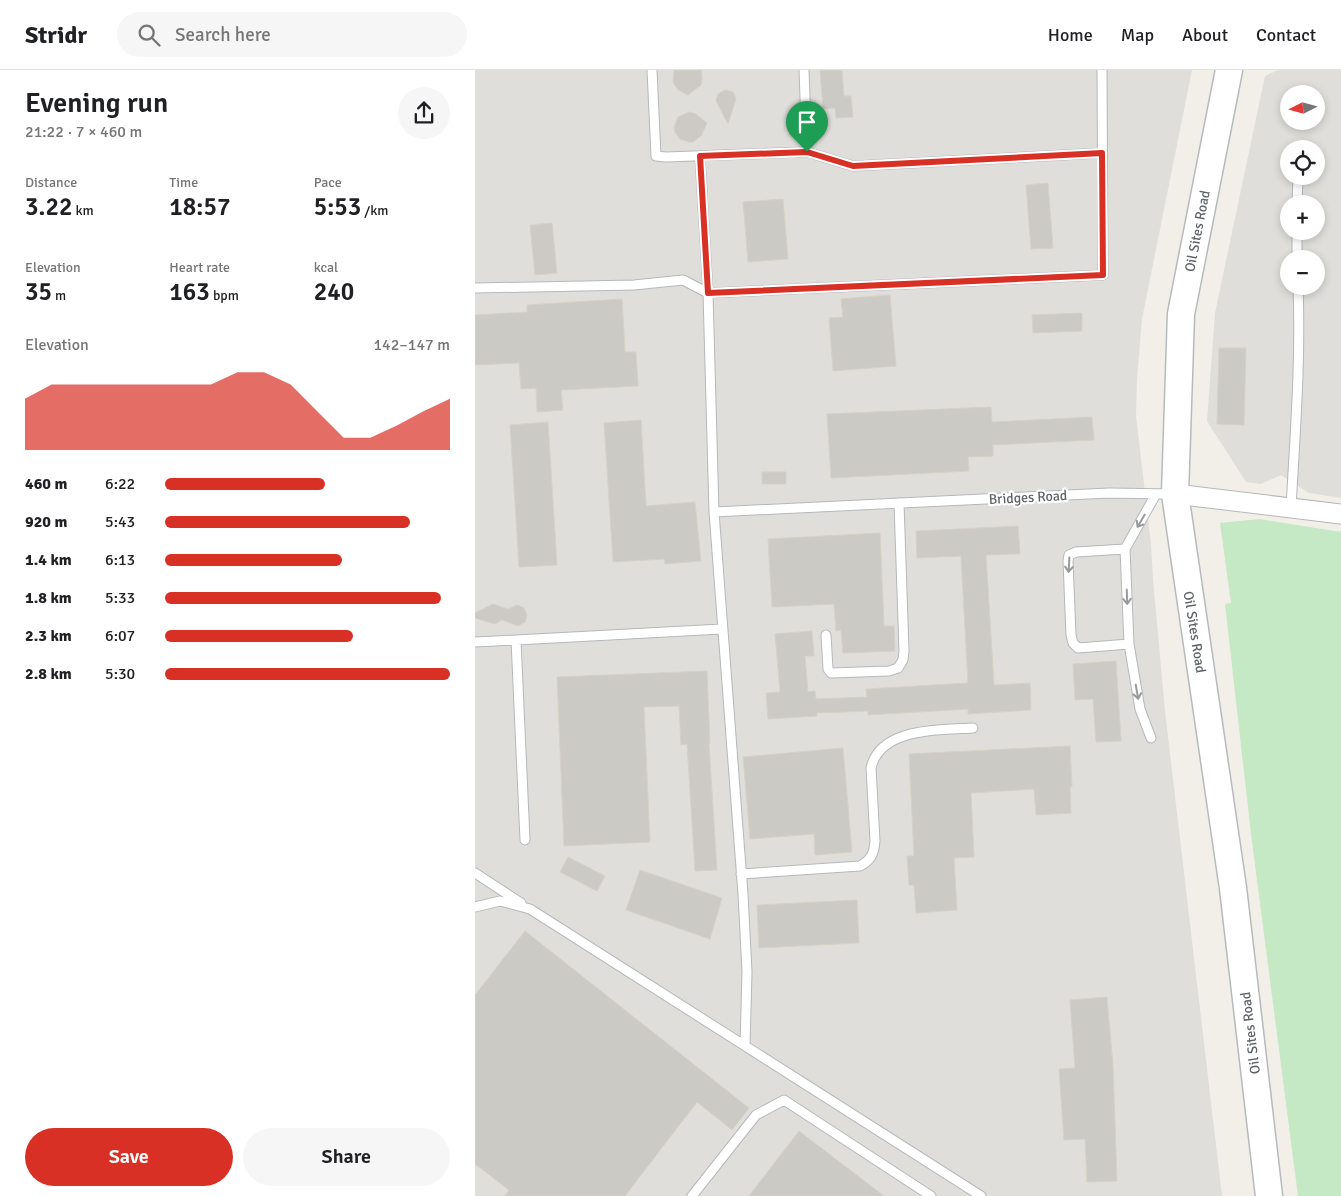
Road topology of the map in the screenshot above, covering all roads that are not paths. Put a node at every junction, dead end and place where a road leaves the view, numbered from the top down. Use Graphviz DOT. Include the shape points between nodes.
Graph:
graph roads {
  1 [pos="652,70"];
  2 [pos="804,70"];
  3 [pos="1101,70"];
  4 [pos="1229,70"];
  5 [pos="807,152"];
  6 [pos="1102,153"];
  7 [pos="700,156"];
  8 [pos="475,288"];
  9 [pos="708,293"];
  10 [pos="1298,295"];
  11 [pos="1166,494"];
  12 [pos="899,503"];
  13 [pos="1291,508"];
  14 [pos="714,512"];
  15 [pos="1341,514"];
  16 [pos="1125,549"];
  17 [pos="722,629"];
  18 [pos="826,635"];
  19 [pos="516,640"];
  20 [pos="475,642"];
  21 [pos="1129,644"];
  22 [pos="973,728"];
  23 [pos="1151,738"];
  24 [pos="525,840"];
  25 [pos="475,873"];
  26 [pos="741,874"];
  27 [pos="475,907"];
  28 [pos="530,909"];
  29 [pos="745,1046"];
  30 [pos="692,1196"];
  31 [pos="931,1196"];
  32 [pos="981,1196"];
  33 [pos="1269,1196"];
  1 -- 7 [label="lane" via="656,156"];
  2 -- 5 [label="lane"];
  3 -- 6 [label="lane"];
  4 -- 11 [label="street, Oil Sites Road" via="1181,314"];
  5 -- 6 [label="lane" via="853,166"];
  5 -- 7 [label="lane"];
  6 -- 9 [label="lane" via="1103,275"];
  7 -- 9 [label="lane"];
  8 -- 9 [label="lane" via="633,285 683,280"];
  9 -- 14 [label="lane"];
  10 -- 13 [label="lane"];
  11 -- 12 [label="lane, Bridges Road" via="1109,492"];
  11 -- 13 [label="street, Bridges Road"];
  11 -- 16 [label="lane, one-way"];
  11 -- 33 [label="street, Oil Sites Road" via="1233,888"];
  12 -- 14 [label="lane, Bridges Road"];
  12 -- 18 [label="lane" via="903,660 898,668 889,671 831,673"];
  13 -- 15 [label="street, Bridges Road"];
  14 -- 17 [label="lane"];
  16 -- 21 [label="lane, one-way"];
  16 -- 21 [label="lane, one-way" via="1076,552 1069,555 1067,561 1073,643 1078,648"];
  17 -- 19 [label="lane"];
  17 -- 26 [label="lane"];
  19 -- 20 [label="lane"];
  19 -- 24 [label="lane"];
  21 -- 23 [label="lane, one-way" via="1140,709"];
  22 -- 26 [label="lane" via="911,733 879,751 873,758 875,841 869,861 860,866"];
  25 -- 28 [label="lane"];
  26 -- 29 [label="lane" via="747,972"];
  27 -- 28 [label="lane" via="500,901"];
  28 -- 29 [label="lane"];
  29 -- 32 [label="lane"];
  30 -- 31 [label="lane" via="756,1115 784,1100"];
}
